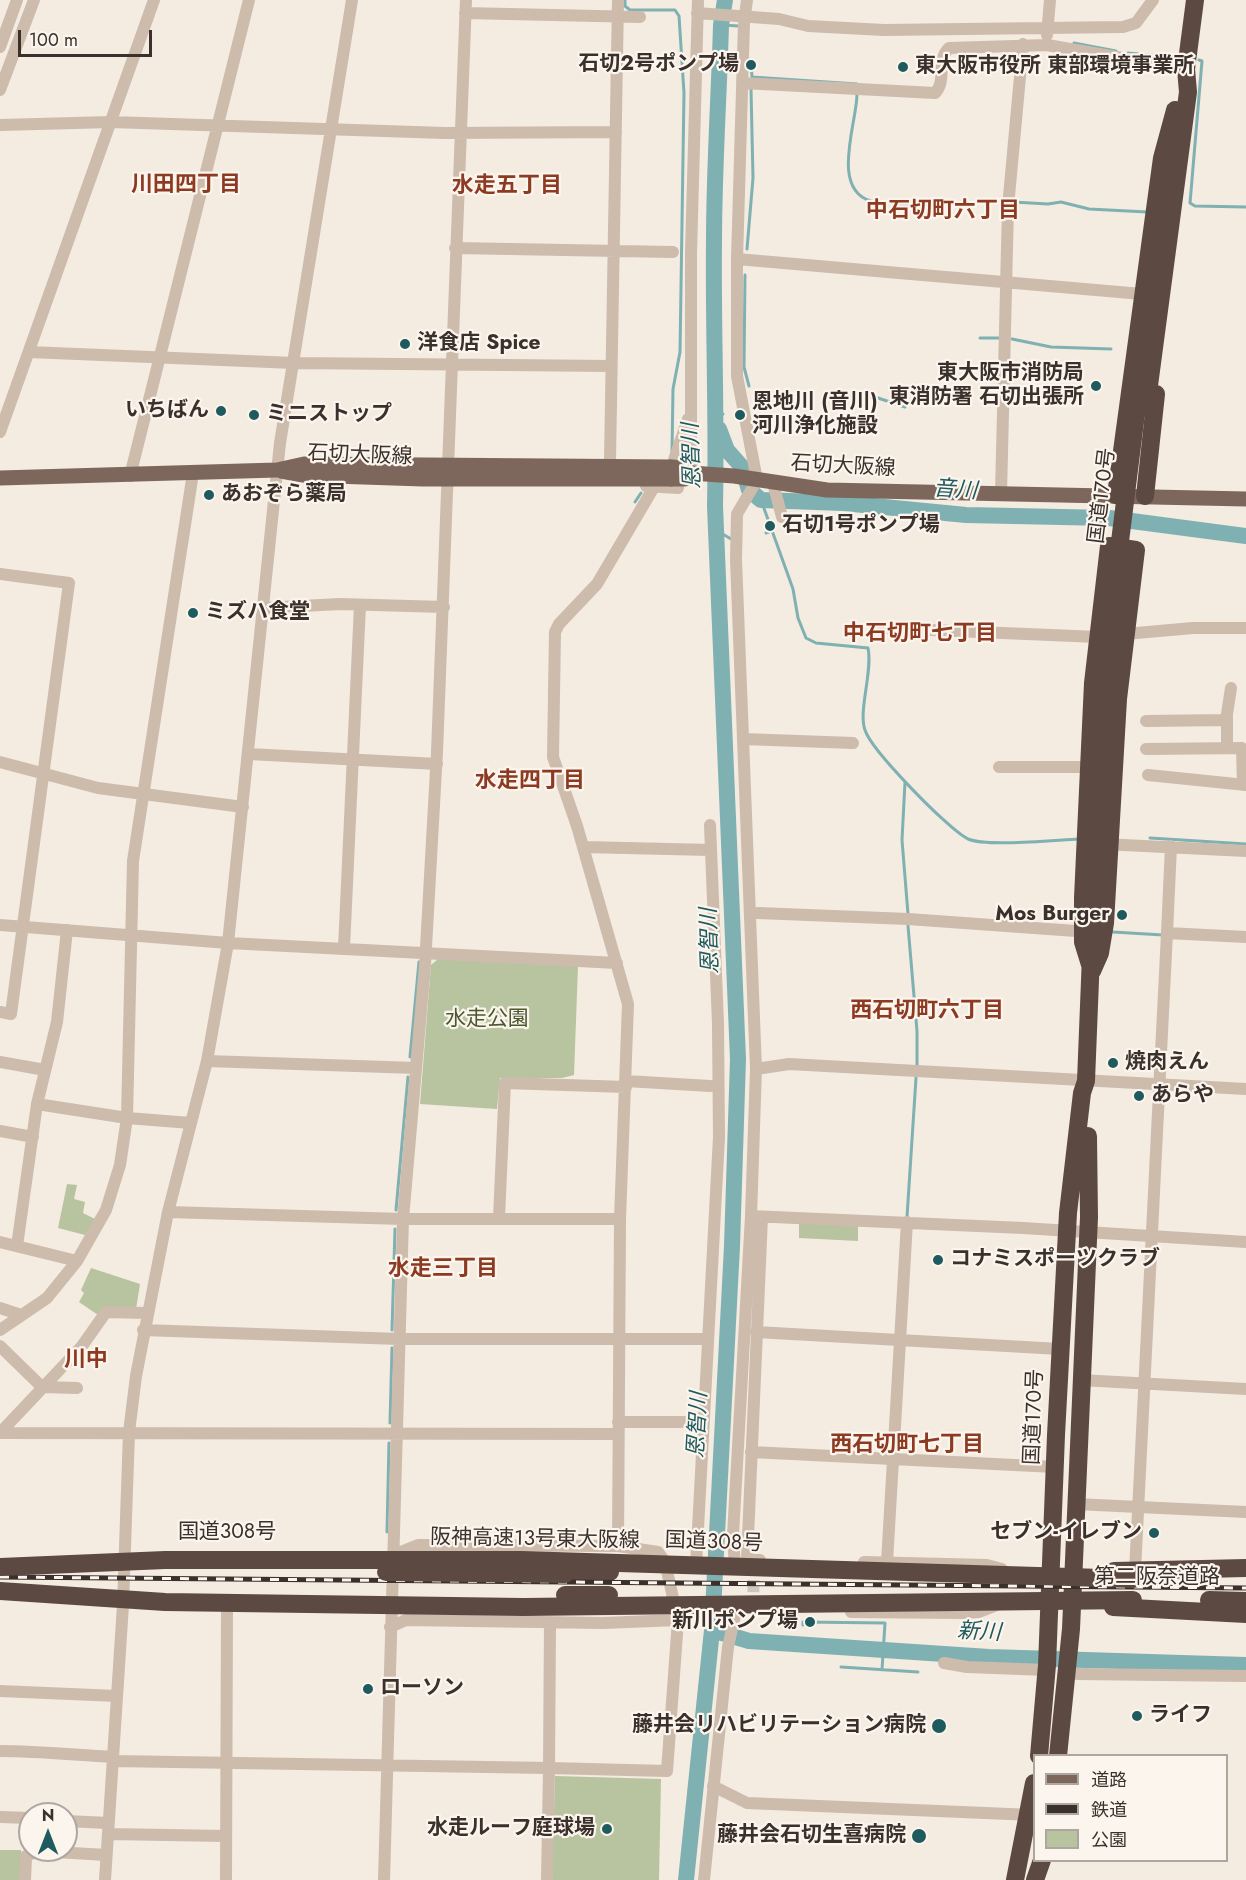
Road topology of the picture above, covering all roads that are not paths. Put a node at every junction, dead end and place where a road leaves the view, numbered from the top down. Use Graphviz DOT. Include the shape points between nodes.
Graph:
graph roads {
  1 [pos="17,0"];
  2 [pos="34,0"];
  3 [pos="154,0"];
  4 [pos="249,0"];
  5 [pos="352,0"];
  6 [pos="466,0"];
  7 [pos="618,0"];
  8 [pos="747,0"];
  9 [pos="1050,0"];
  10 [pos="1153,0"];
  11 [pos="1195,0"];
  12 [pos="699,8"];
  13 [pos="465,13"];
  14 [pos="617,16"];
  15 [pos="744,16"];
  16 [pos="640,17"];
  17 [pos="1048,29"];
  18 [pos="1023,44"];
  19 [pos="1047,45"];
  20 [pos="0,46"];
  21 [pos="1186,69"];
  22 [pos="742,83"];
  23 [pos="0,90"];
  24 [pos="1179,117"];
  25 [pos="111,122"];
  26 [pos="0,125"];
  27 [pos="218,126"];
  28 [pos="331,131"];
  29 [pos="616,132"];
  30 [pos="460,133"];
  31 [pos="455,248"];
  32 [pos="613,251"];
  33 [pos="673,252"];
  34 [pos="737,259"];
  35 [pos="1006,282"];
  36 [pos="1142,294"];
  37 [pos="29,352"];
  38 [pos="160,358"];
  39 [pos="294,363"];
  40 [pos="453,366"];
  41 [pos="611,366"];
  42 [pos="692,409"];
  43 [pos="0,432"];
  44 [pos="610,460"];
  45 [pos="277,470"];
  46 [pos="448,472"];
  47 [pos="682,472"];
  48 [pos="193,473"];
  49 [pos="130,476"];
  50 [pos="0,478"];
  51 [pos="521,478"];
  52 [pos="768,486"];
  53 [pos="654,487"];
  54 [pos="1001,494"];
  55 [pos="1116,495"];
  56 [pos="1145,496"];
  57 [pos="1246,499"];
  58 [pos="780,512"];
  59 [pos="0,574"];
  60 [pos="360,604"];
  61 [pos="1116,606"];
  62 [pos="444,607"];
  63 [pos="263,608"];
  64 [pos="883,628"];
  65 [pos="1246,628"];
  66 [pos="1125,634"];
  67 [pos="1098,637"];
  68 [pos="1231,688"];
  69 [pos="1227,720"];
  70 [pos="1146,721"];
  71 [pos="743,739"];
  72 [pos="853,743"];
  73 [pos="1227,748"];
  74 [pos="1146,749"];
  75 [pos="249,754"];
  76 [pos="353,758"];
  77 [pos="0,762"];
  78 [pos="437,764"];
  79 [pos="999,767"];
  80 [pos="1088,767"];
  81 [pos="44,775"];
  82 [pos="1148,776"];
  83 [pos="1244,785"];
  84 [pos="144,795"];
  85 [pos="243,807"];
  86 [pos="710,825"];
  87 [pos="1106,844"];
  88 [pos="1171,846"];
  89 [pos="583,847"];
  90 [pos="711,850"];
  91 [pos="1246,851"];
  92 [pos="759,913"];
  93 [pos="0,925"];
  94 [pos="23,927"];
  95 [pos="67,930"];
  96 [pos="1088,931"];
  97 [pos="1167,933"];
  98 [pos="131,935"];
  99 [pos="1246,937"];
  100 [pos="228,943"];
  101 [pos="344,948"];
  102 [pos="426,952"];
  103 [pos="617,963"];
  104 [pos="1092,970"];
  105 [pos="0,1012"];
  106 [pos="207,1061"];
  107 [pos="0,1062"];
  108 [pos="416,1068"];
  109 [pos="45,1070"];
  110 [pos="756,1070"];
  111 [pos="1086,1081"];
  112 [pos="626,1084"];
  113 [pos="1160,1085"];
  114 [pos="710,1086"];
  115 [pos="1246,1089"];
  116 [pos="37,1104"];
  117 [pos="127,1118"];
  118 [pos="191,1123"];
  119 [pos="0,1131"];
  120 [pos="33,1137"];
  121 [pos="168,1212"];
  122 [pos="756,1216"];
  123 [pos="500,1218"];
  124 [pos="403,1219"];
  125 [pos="620,1219"];
  126 [pos="908,1222"];
  127 [pos="1068,1231"];
  128 [pos="1088,1233"];
  129 [pos="1151,1237"];
  130 [pos="0,1242"];
  131 [pos="1246,1242"];
  132 [pos="17,1246"];
  133 [pos="77,1261"];
  134 [pos="0,1308"];
  135 [pos="146,1313"];
  136 [pos="21,1316"];
  137 [pos="0,1329"];
  138 [pos="143,1330"];
  139 [pos="756,1332"];
  140 [pos="399,1339"];
  141 [pos="619,1339"];
  142 [pos="704,1339"];
  143 [pos="901,1340"];
  144 [pos="0,1346"];
  145 [pos="1060,1350"];
  146 [pos="1080,1380"];
  147 [pos="1143,1384"];
  148 [pos="42,1388"];
  149 [pos="77,1388"];
  150 [pos="1246,1389"];
  151 [pos="703,1422"];
  152 [pos="618,1428"];
  153 [pos="129,1432"];
  154 [pos="0,1433"];
  155 [pos="396,1433"];
  156 [pos="751,1452"];
  157 [pos="894,1460"];
  158 [pos="1055,1467"];
  159 [pos="1075,1504"];
  160 [pos="1137,1507"];
  161 [pos="1246,1512"];
  162 [pos="393,1555"];
  163 [pos="123,1558"];
  164 [pos="612,1559"];
  165 [pos="887,1562"];
  166 [pos="0,1566"];
  167 [pos="719,1566"];
  168 [pos="1246,1570"];
  169 [pos="1135,1571"];
  170 [pos="1008,1573"];
  171 [pos="1064,1574"];
  172 [pos="1246,1581"];
  173 [pos="0,1590"];
  174 [pos="0,1599"];
  175 [pos="1246,1601"];
  176 [pos="608,1602"];
  177 [pos="1070,1603"];
  178 [pos="737,1604"];
  179 [pos="123,1605"];
  180 [pos="997,1605"];
  181 [pos="1050,1606"];
  182 [pos="227,1609"];
  183 [pos="1246,1612"];
  184 [pos="418,1615"];
  185 [pos="390,1618"];
  186 [pos="678,1620"];
  187 [pos="550,1622"];
  188 [pos="1047,1662"];
  189 [pos="944,1663"];
  190 [pos="1071,1664"];
  191 [pos="1246,1676"];
  192 [pos="0,1691"];
  193 [pos="117,1696"];
  194 [pos="0,1751"];
  195 [pos="1039,1754"];
  196 [pos="1058,1754"];
  197 [pos="113,1759"];
  198 [pos="226,1763"];
  199 [pos="386,1767"];
  200 [pos="549,1768"];
  201 [pos="712,1786"];
  202 [pos="1032,1814"];
  203 [pos="0,1817"];
  204 [pos="18,1818"];
  205 [pos="78,1823"];
  206 [pos="108,1828"];
  207 [pos="226,1836"];
  208 [pos="106,1855"];
  209 [pos="1040,1862"];
  210 [pos="25,1880"];
  211 [pos="105,1880"];
  212 [pos="226,1880"];
  213 [pos="384,1880"];
  214 [pos="547,1880"];
  215 [pos="704,1880"];
  216 [pos="1015,1880"];
  217 [pos="1035,1880"];
  1 -- 20 [label="street"];
  2 -- 23 [label="street"];
  3 -- 25 [label="street"];
  4 -- 27 [label="street"];
  5 -- 28 [label="street"];
  6 -- 13 [label="street"];
  7 -- 14 [label="street"];
  8 -- 15 [label="street"];
  9 -- 17 [label="street"];
  10 -- 17 [label="street" via="1130,27"];
  11 -- 21 [label="highway, 国道170号"];
  12 -- 15 [label="street"];
  12 -- 42 [label="street" via="691,252"];
  13 -- 14 [label="street"];
  13 -- 30 [label="street"];
  14 -- 16 [label="street"];
  14 -- 29 [label="street"];
  15 -- 17 [label="street" via="808,26 884,30"];
  15 -- 22 [label="street"];
  17 -- 19 [label="street"];
  18 -- 19 [label="street"];
  18 -- 22 [label="street" via="949,48 943,56 940,87 935,93"];
  18 -- 35 [label="street" via="1008,203"];
  19 -- 21 [label="street"];
  21 -- 24 [label="highway, 国道170号" via="1177,91"];
  22 -- 34 [label="street"];
  24 -- 36 [label="highway" via="1162,158"];
  24 -- 56 [label="highway" via="1185,150 1183,181"];
  24 -- 61 [label="highway, 国道170号"];
  25 -- 26 [label="street"];
  25 -- 27 [label="street"];
  25 -- 37 [label="street"];
  27 -- 28 [label="street"];
  27 -- 38 [label="street"];
  28 -- 30 [label="street"];
  28 -- 39 [label="street"];
  29 -- 30 [label="street"];
  29 -- 32 [label="street"];
  30 -- 31 [label="street"];
  31 -- 32 [label="street"];
  31 -- 40 [label="street"];
  32 -- 33 [label="street"];
  32 -- 41 [label="street"];
  34 -- 35 [label="street"];
  34 -- 52 [label="street" via="737,381"];
  35 -- 36 [label="street"];
  35 -- 54 [label="street"];
  36 -- 55 [label="highway"];
  37 -- 38 [label="street"];
  37 -- 43 [label="street"];
  38 -- 39 [label="street"];
  38 -- 49 [label="street"];
  39 -- 40 [label="street"];
  39 -- 45 [label="street"];
  40 -- 41 [label="street"];
  40 -- 46 [label="street"];
  41 -- 44 [label="street"];
  42 -- 47 [label="street"];
  42 -- 47 [label="street"];
  44 -- 46 [label="street" via="466,459"];
  44 -- 47 [label="street"];
  45 -- 46 [label="main road, 石切大阪線" via="303,475"];
  45 -- 48 [label="main road, 石切大阪線"];
  45 -- 63 [label="street"];
  46 -- 47 [label="main road, 石切大阪線"];
  46 -- 51 [label="main road, 石切大阪線"];
  46 -- 62 [label="street"];
  47 -- 51 [label="main road, 石切大阪線"];
  47 -- 52 [label="main road, 石切大阪線"];
  47 -- 53 [label="street" via="678,463 678,488"];
  48 -- 49 [label="main road, 石切大阪線"];
  48 -- 84 [label="street"];
  49 -- 50 [label="main road, 石切大阪線"];
  51 -- 53 [label="street" via="557,485"];
  52 -- 54 [label="main road, 石切大阪線"];
  52 -- 58 [label="street"];
  52 -- 71 [label="street" via="745,496 737,514"];
  53 -- 89 [label="street" via="597,584 555,632 553,757"];
  54 -- 55 [label="main road, 石切大阪線"];
  55 -- 56 [label="main road, 石切大阪線"];
  56 -- 57 [label="main road, 石切大阪線"];
  59 -- 81 [label="street" via="69,583"];
  60 -- 62 [label="street"];
  60 -- 63 [label="street"];
  60 -- 76 [label="street"];
  61 -- 87 [label="highway, 国道170号"];
  61 -- 96 [label="highway, 国道170号" via="1100,718"];
  62 -- 78 [label="street"];
  63 -- 75 [label="street"];
  64 -- 67 [label="street"];
  65 -- 66 [label="street"];
  66 -- 67 [label="highway" via="1136,550 1109,546"];
  66 -- 87 [label="highway"];
  67 -- 80 [label="highway"];
  68 -- 69 [label="street"];
  69 -- 70 [label="street"];
  69 -- 73 [label="street"];
  71 -- 72 [label="street"];
  71 -- 110 [label="street"];
  73 -- 74 [label="street"];
  73 -- 83 [label="street" via="1242,748"];
  75 -- 76 [label="street"];
  75 -- 85 [label="street"];
  76 -- 78 [label="street"];
  76 -- 101 [label="street"];
  77 -- 81 [label="street"];
  78 -- 102 [label="street"];
  79 -- 80 [label="street"];
  80 -- 96 [label="highway"];
  81 -- 84 [label="street" via="98,789"];
  81 -- 94 [label="street"];
  82 -- 83 [label="street"];
  84 -- 85 [label="street"];
  84 -- 98 [label="street" via="132,861"];
  85 -- 100 [label="street"];
  86 -- 90 [label="street"];
  87 -- 88 [label="street"];
  87 -- 96 [label="highway, 国道170号" via="1101,884"];
  87 -- 104 [label="highway" via="1105,924 1100,953"];
  88 -- 91 [label="street"];
  88 -- 97 [label="street"];
  89 -- 90 [label="street"];
  89 -- 103 [label="street"];
  90 -- 151 [label="street" via="719,1137"];
  92 -- 96 [label="street"];
  93 -- 94 [label="street"];
  94 -- 95 [label="street"];
  94 -- 105 [label="street" via="11,1014"];
  95 -- 98 [label="street"];
  95 -- 109 [label="street" via="57,1022"];
  96 -- 104 [label="highway" via="1084,953"];
  97 -- 99 [label="street"];
  97 -- 113 [label="street"];
  98 -- 100 [label="street"];
  98 -- 117 [label="street"];
  100 -- 101 [label="street"];
  100 -- 106 [label="street"];
  101 -- 102 [label="street"];
  102 -- 103 [label="street"];
  102 -- 108 [label="street"];
  103 -- 112 [label="street" via="628,1004"];
  104 -- 111 [label="highway, 国道170号"];
  106 -- 108 [label="street"];
  106 -- 118 [label="street"];
  107 -- 109 [label="street"];
  108 -- 124 [label="street"];
  109 -- 116 [label="street"];
  110 -- 111 [label="street" via="789,1064"];
  110 -- 122 [label="street"];
  111 -- 113 [label="street"];
  111 -- 127 [label="highway, 国道170号"];
  111 -- 128 [label="highway, 国道170号" via="1090,1094"];
  112 -- 114 [label="street"];
  112 -- 123 [label="street" via="505,1083"];
  112 -- 125 [label="street"];
  113 -- 115 [label="street"];
  113 -- 129 [label="street"];
  116 -- 117 [label="street"];
  116 -- 120 [label="street"];
  117 -- 118 [label="street"];
  117 -- 133 [label="street" via="120,1164 106,1210"];
  118 -- 121 [label="street"];
  119 -- 120 [label="street"];
  120 -- 132 [label="street"];
  121 -- 124 [label="street"];
  121 -- 135 [label="street"];
  122 -- 126 [label="street"];
  122 -- 139 [label="street"];
  122 -- 167 [label="street" via="733,1535"];
  123 -- 124 [label="street"];
  123 -- 125 [label="street"];
  124 -- 140 [label="street"];
  125 -- 141 [label="street"];
  126 -- 127 [label="street"];
  126 -- 143 [label="street"];
  127 -- 128 [label="street"];
  127 -- 145 [label="highway, 国道170号"];
  128 -- 129 [label="street"];
  128 -- 146 [label="highway, 国道170号"];
  129 -- 131 [label="street"];
  129 -- 147 [label="street"];
  130 -- 132 [label="street"];
  132 -- 133 [label="street"];
  133 -- 136 [label="street" via="47,1298"];
  134 -- 136 [label="street"];
  135 -- 138 [label="street"];
  135 -- 148 [label="street" via="106,1312 82,1346"];
  136 -- 137 [label="street"];
  138 -- 140 [label="street"];
  138 -- 153 [label="street"];
  139 -- 143 [label="street"];
  139 -- 156 [label="street"];
  140 -- 141 [label="street"];
  140 -- 155 [label="street"];
  141 -- 142 [label="street"];
  141 -- 152 [label="street"];
  143 -- 145 [label="street"];
  143 -- 157 [label="street"];
  144 -- 148 [label="street"];
  145 -- 158 [label="highway, 国道170号"];
  146 -- 147 [label="street"];
  146 -- 159 [label="highway, 国道170号"];
  147 -- 150 [label="street"];
  147 -- 160 [label="street"];
  148 -- 149 [label="street"];
  148 -- 154 [label="street"];
  151 -- 152 [label="street"];
  151 -- 167 [label="street"];
  152 -- 155 [label="street"];
  152 -- 164 [label="street"];
  153 -- 154 [label="street"];
  153 -- 155 [label="street"];
  153 -- 163 [label="street"];
  155 -- 162 [label="street"];
  156 -- 157 [label="street"];
  156 -- 165 [label="street" via="747,1560"];
  157 -- 158 [label="street"];
  157 -- 165 [label="street"];
  158 -- 171 [label="highway, 国道170号"];
  159 -- 160 [label="street"];
  159 -- 171 [label="highway, 国道170号"];
  160 -- 161 [label="street"];
  160 -- 169 [label="street"];
  162 -- 163 [label="highway, 国道308号"];
  162 -- 164 [label="highway, 国道308号"];
  162 -- 185 [label="street"];
  163 -- 166 [label="highway, 国道308号"];
  163 -- 179 [label="street"];
  164 -- 166 [label="highway, bridge" via="565,1574"];
  164 -- 167 [label="highway, 国道308号" via="692,1573"];
  164 -- 186 [label="street" via="652,1550 663,1558"];
  165 -- 170 [label="street" via="987,1565"];
  166 -- 171 [label="highway, 阪神高速13号東大阪線, bridge" via="165,1560 522,1560"];
  167 -- 170 [label="highway, 国道308号"];
  168 -- 169 [label="highway, 国道308号"];
  169 -- 171 [label="highway, 国道308号"];
  170 -- 171 [label="highway, 国道308号"];
  171 -- 172 [label="highway, 第二阪奈道路, bridge"];
  171 -- 177 [label="highway, 国道170号"];
  171 -- 181 [label="highway, 国道170号"];
  173 -- 176 [label="highway, bridge" via="565,1595"];
  173 -- 177 [label="highway, bridge" via="210,1603 522,1607"];
  174 -- 179 [label="highway"];
  175 -- 177 [label="highway, 第二阪奈道路, bridge"];
  176 -- 178 [label="highway, bridge"];
  176 -- 184 [label="highway"];
  177 -- 181 [label="highway"];
  177 -- 183 [label="highway"];
  177 -- 190 [label="highway, 国道170号"];
  178 -- 180 [label="highway"];
  178 -- 180 [label="street" via="753,1612 964,1613"];
  178 -- 181 [label="highway" via="1035,1597"];
  178 -- 201 [label="street" via="728,1647"];
  179 -- 182 [label="highway"];
  179 -- 193 [label="street"];
  180 -- 181 [label="highway"];
  181 -- 188 [label="highway, 国道170号"];
  182 -- 185 [label="highway"];
  182 -- 198 [label="street"];
  184 -- 185 [label="highway"];
  184 -- 187 [label="street"];
  185 -- 199 [label="street"];
  186 -- 187 [label="street"];
  186 -- 200 [label="street" via="668,1771"];
  187 -- 200 [label="street"];
  188 -- 189 [label="street" via="967,1667"];
  188 -- 195 [label="highway, 国道170号"];
  190 -- 191 [label="street"];
  190 -- 196 [label="highway, 国道170号"];
  192 -- 193 [label="street"];
  193 -- 197 [label="street"];
  194 -- 197 [label="street" via="50,1750"];
  197 -- 198 [label="street"];
  197 -- 206 [label="street"];
  198 -- 199 [label="street"];
  198 -- 207 [label="street"];
  199 -- 200 [label="street"];
  199 -- 213 [label="street"];
  200 -- 214 [label="street"];
  201 -- 202 [label="street" via="747,1803"];
  201 -- 215 [label="street"];
  202 -- 216 [label="highway"];
  203 -- 204 [label="street"];
  205 -- 206 [label="street"];
  206 -- 207 [label="street"];
  206 -- 208 [label="street"];
  207 -- 212 [label="street"];
  208 -- 210 [label="street" via="39,1851 26,1856"];
  208 -- 211 [label="street"];
  209 -- 217 [label="highway"];
}
